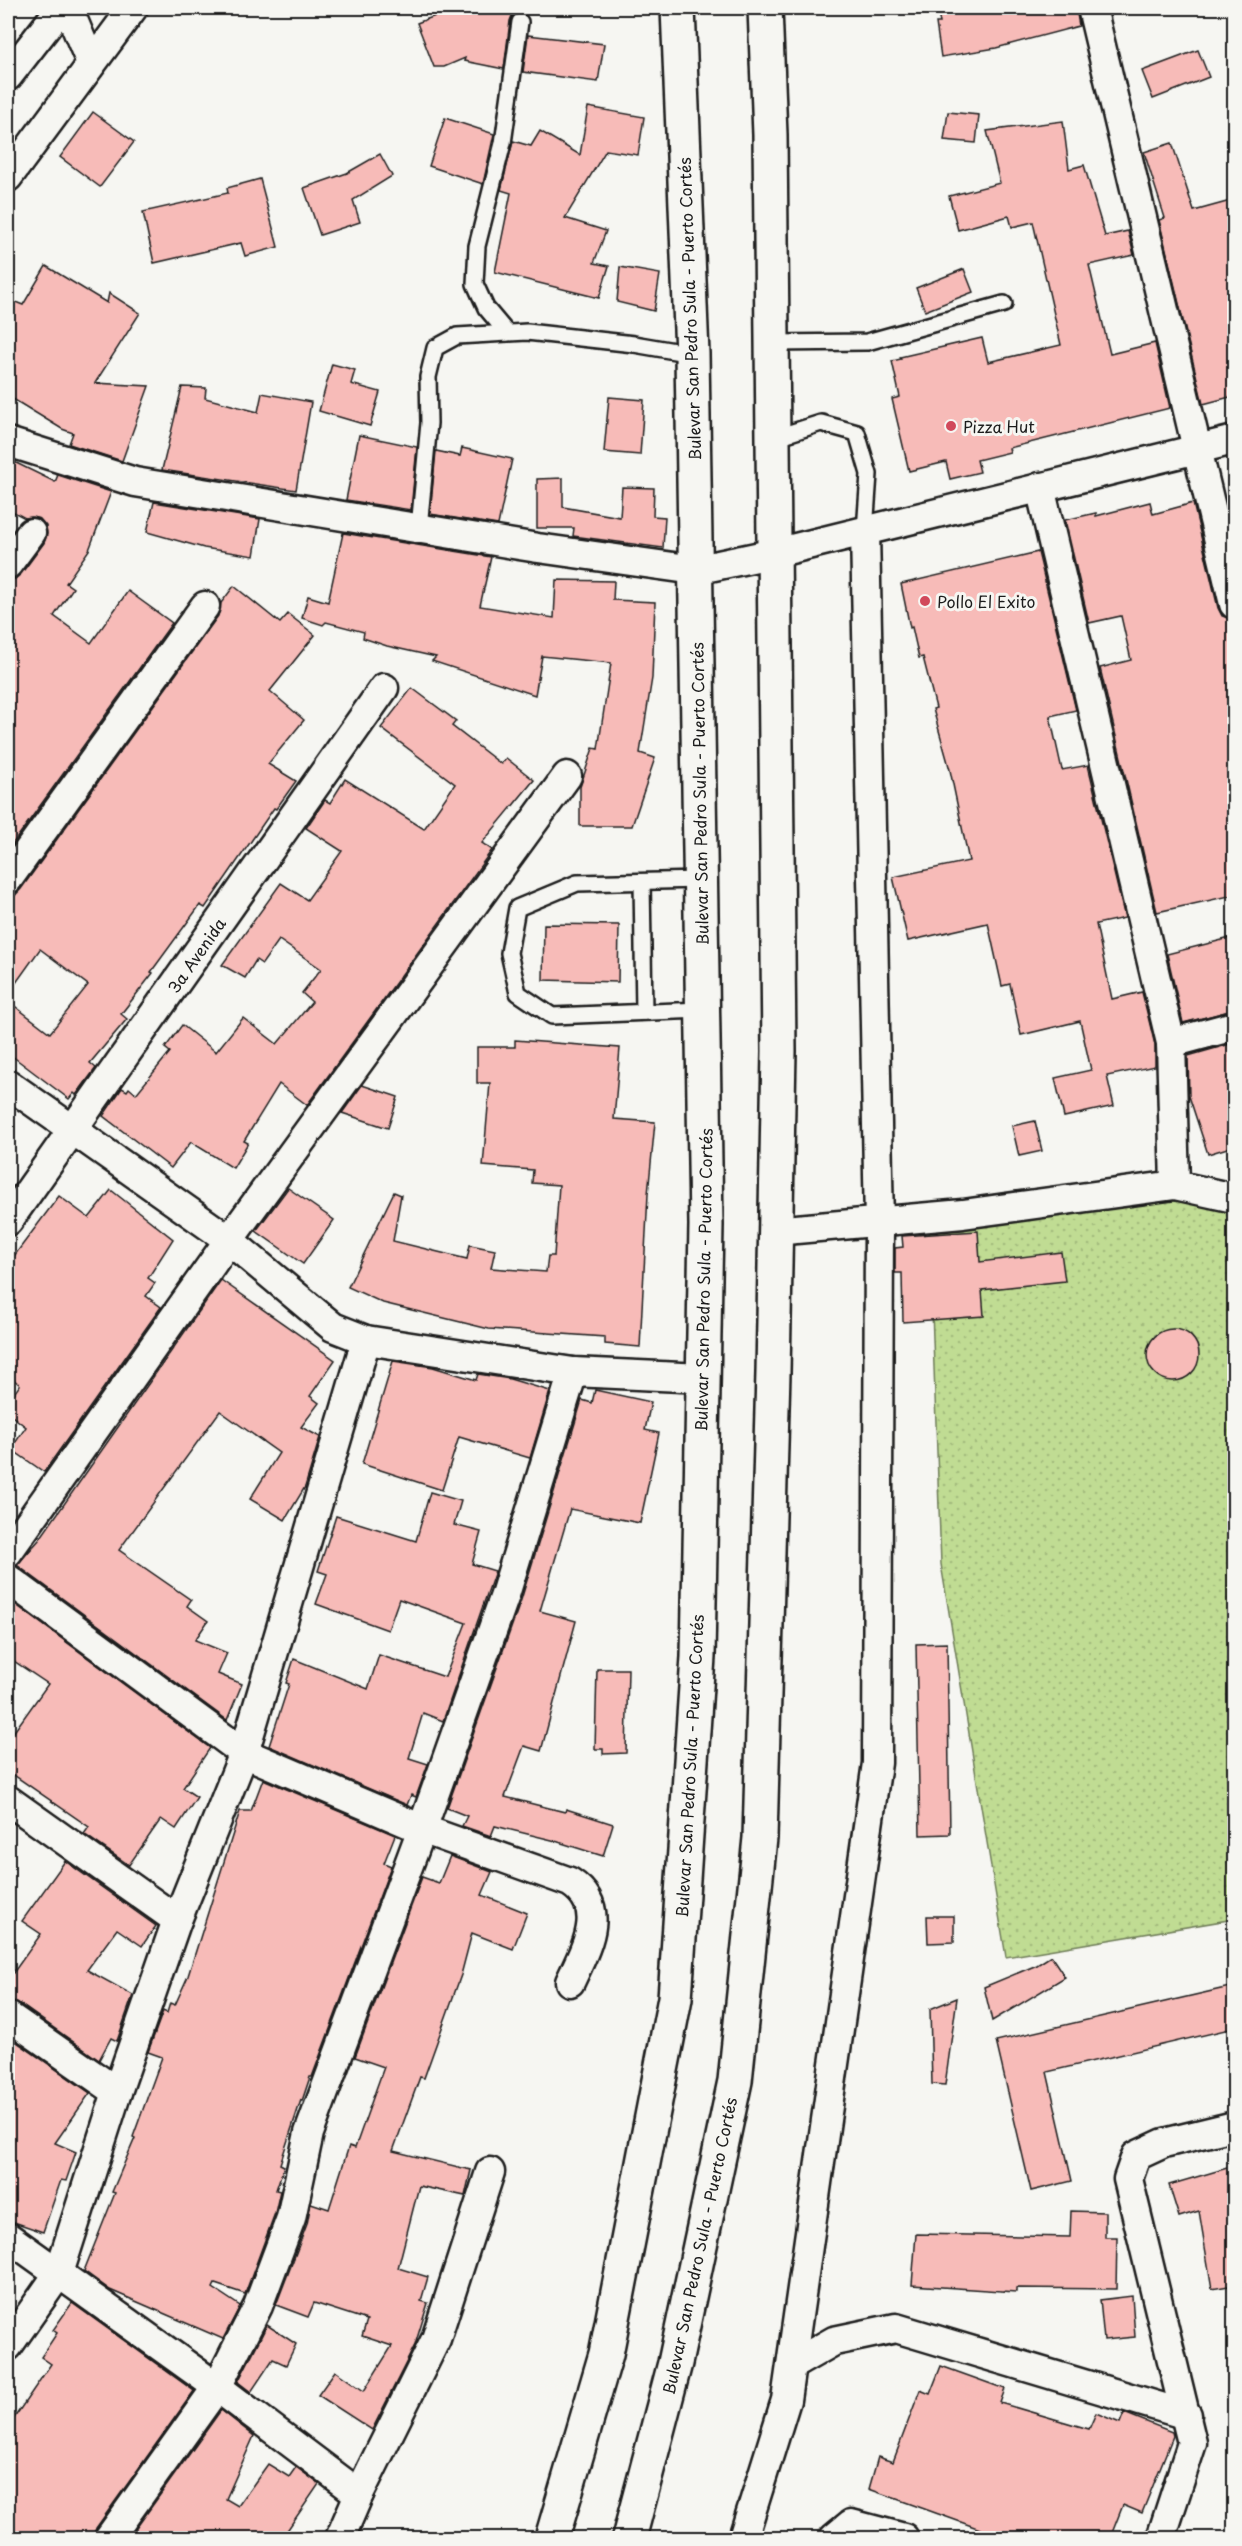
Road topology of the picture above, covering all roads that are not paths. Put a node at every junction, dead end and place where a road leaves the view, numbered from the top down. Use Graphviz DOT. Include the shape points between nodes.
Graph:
graph roads {
  1 [pos="61,8"];
  2 [pos="68,8"];
  3 [pos="133,8"];
  4 [pos="678,8"];
  5 [pos="765,8"];
  6 [pos="1092,8"];
  7 [pos="520,22"];
  8 [pos="91,63"];
  9 [pos="8,76"];
  10 [pos="8,177"];
  11 [pos="1004,304"];
  12 [pos="507,333"];
  13 [pos="772,343"];
  14 [pos="692,354"];
  15 [pos="774,438"];
  16 [pos="1234,440"];
  17 [pos="8,442"];
  18 [pos="1199,450"];
  19 [pos="1040,487"];
  20 [pos="419,528"];
  21 [pos="865,531"];
  22 [pos="31,532"];
  23 [pos="775,553"];
  24 [pos="8,564"];
  25 [pos="695,570"];
  26 [pos="1234,604"];
  27 [pos="205,606"];
  28 [pos="384,688"];
  29 [pos="567,776"];
  30 [pos="8,879"];
  31 [pos="700,880"];
  32 [pos="642,882"];
  33 [pos="702,1010"];
  34 [pos="644,1012"];
  35 [pos="1234,1026"];
  36 [pos="1171,1043"];
  37 [pos="8,1084"];
  38 [pos="72,1130"];
  39 [pos="1175,1185"];
  40 [pos="1234,1198"];
  41 [pos="8,1221"];
  42 [pos="879,1223"];
  43 [pos="774,1231"];
  44 [pos="229,1240"];
  45 [pos="366,1340"];
  46 [pos="573,1372"];
  47 [pos="703,1378"];
  48 [pos="8,1552"];
  49 [pos="8,1579"];
  50 [pos="244,1753"];
  51 [pos="8,1800"];
  52 [pos="422,1828"];
  53 [pos="177,1920"];
  54 [pos="570,1983"];
  55 [pos="8,2016"];
  56 [pos="117,2092"];
  57 [pos="1234,2126"];
  58 [pos="490,2172"];
  59 [pos="8,2237"];
  60 [pos="59,2273"];
  61 [pos="8,2346"];
  62 [pos="792,2365"];
  63 [pos="218,2387"];
  64 [pos="1187,2415"];
  65 [pos="359,2494"];
  66 [pos="110,2538"];
  67 [pos="340,2538"];
  68 [pos="552,2538"];
  69 [pos="629,2538"];
  70 [pos="743,2538"];
  71 [pos="834,2538"];
  72 [pos="904,2538"];
  73 [pos="1161,2538"];
  1 -- 9 [label="street"];
  2 -- 8 [label="street"];
  3 -- 8 [label="street"];
  4 -- 14 [label="highway, Bulevar San Pedro Sula - Puerto Cortés"];
  5 -- 13 [label="highway, Bulevar San Pedro Sula - Puerto Cortés"];
  6 -- 18 [label="street"];
  7 -- 12 [label="lane" via="503,143 477,246 475,284 486,308"];
  8 -- 10 [label="street"];
  11 -- 13 [label="lane" via="867,342"];
  12 -- 14 [label="lane" via="623,342"];
  12 -- 20 [label="lane" via="457,336 435,348 428,377 429,423"];
  13 -- 15 [label="highway, Bulevar San Pedro Sula - Puerto Cortés"];
  14 -- 25 [label="highway, Bulevar San Pedro Sula - Puerto Cortés"];
  15 -- 21 [label="lane" via="821,423 857,433 869,474"];
  15 -- 23 [label="highway, Bulevar San Pedro Sula - Puerto Cortés"];
  16 -- 18 [label="street"];
  17 -- 20 [label="street" via="135,482"];
  18 -- 19 [label="street"];
  18 -- 26 [label="street"];
  19 -- 21 [label="street"];
  19 -- 36 [label="street"];
  20 -- 25 [label="street"];
  21 -- 23 [label="street"];
  21 -- 42 [label="street"];
  22 -- 24 [label="street"];
  23 -- 25 [label="street"];
  23 -- 43 [label="highway, Bulevar San Pedro Sula - Puerto Cortés" via="779,1051"];
  25 -- 31 [label="highway, Bulevar San Pedro Sula - Puerto Cortés"];
  27 -- 30 [label="street"];
  28 -- 38 [label="street, 3a Avenida"];
  29 -- 44 [label="street"];
  31 -- 32 [label="lane"];
  31 -- 33 [label="highway, Bulevar San Pedro Sula - Puerto Cortés"];
  32 -- 34 [label="lane"];
  32 -- 34 [label="lane" via="577,884 517,908 509,953 518,993 552,1016"];
  33 -- 34 [label="lane"];
  33 -- 47 [label="highway, Bulevar San Pedro Sula - Puerto Cortés" via="706,1225"];
  35 -- 36 [label="street"];
  36 -- 39 [label="street"];
  37 -- 38 [label="street"];
  38 -- 41 [label="street, 3a Avenida"];
  38 -- 44 [label="street"];
  39 -- 40 [label="street"];
  39 -- 42 [label="street"];
  42 -- 43 [label="street"];
  42 -- 62 [label="street" via="877,1763"];
  43 -- 69 [label="highway, Bulevar San Pedro Sula - Puerto Cortés" via="760,1838 749,1959 735,2081 675,2363"];
  44 -- 45 [label="street" via="333,1327"];
  44 -- 48 [label="street"];
  45 -- 46 [label="street"];
  45 -- 50 [label="street"];
  46 -- 47 [label="street"];
  46 -- 52 [label="street" via="505,1594"];
  47 -- 68 [label="highway, Bulevar San Pedro Sula - Puerto Cortés" via="698,1657 675,1998 606,2354"];
  49 -- 50 [label="street"];
  50 -- 52 [label="street"];
  50 -- 53 [label="street"];
  51 -- 53 [label="street"];
  52 -- 54 [label="street" via="581,1889 592,1913 590,1939"];
  52 -- 63 [label="street" via="309,2133 286,2229 258,2306"];
  53 -- 56 [label="street"];
  55 -- 56 [label="street"];
  56 -- 60 [label="street"];
  57 -- 64 [label="street" via="1164,2143 1136,2156 1128,2180"];
  58 -- 65 [label="street" via="436,2339"];
  59 -- 60 [label="street"];
  60 -- 61 [label="street"];
  60 -- 63 [label="street"];
  62 -- 64 [label="street" via="834,2341 896,2328"];
  62 -- 70 [label="street" via="786,2400"];
  63 -- 65 [label="street"];
  63 -- 66 [label="street"];
  64 -- 73 [label="street" via="1192,2443"];
  65 -- 67 [label="street"];
  71 -- 72 [label="street" via="851,2524"];
}
